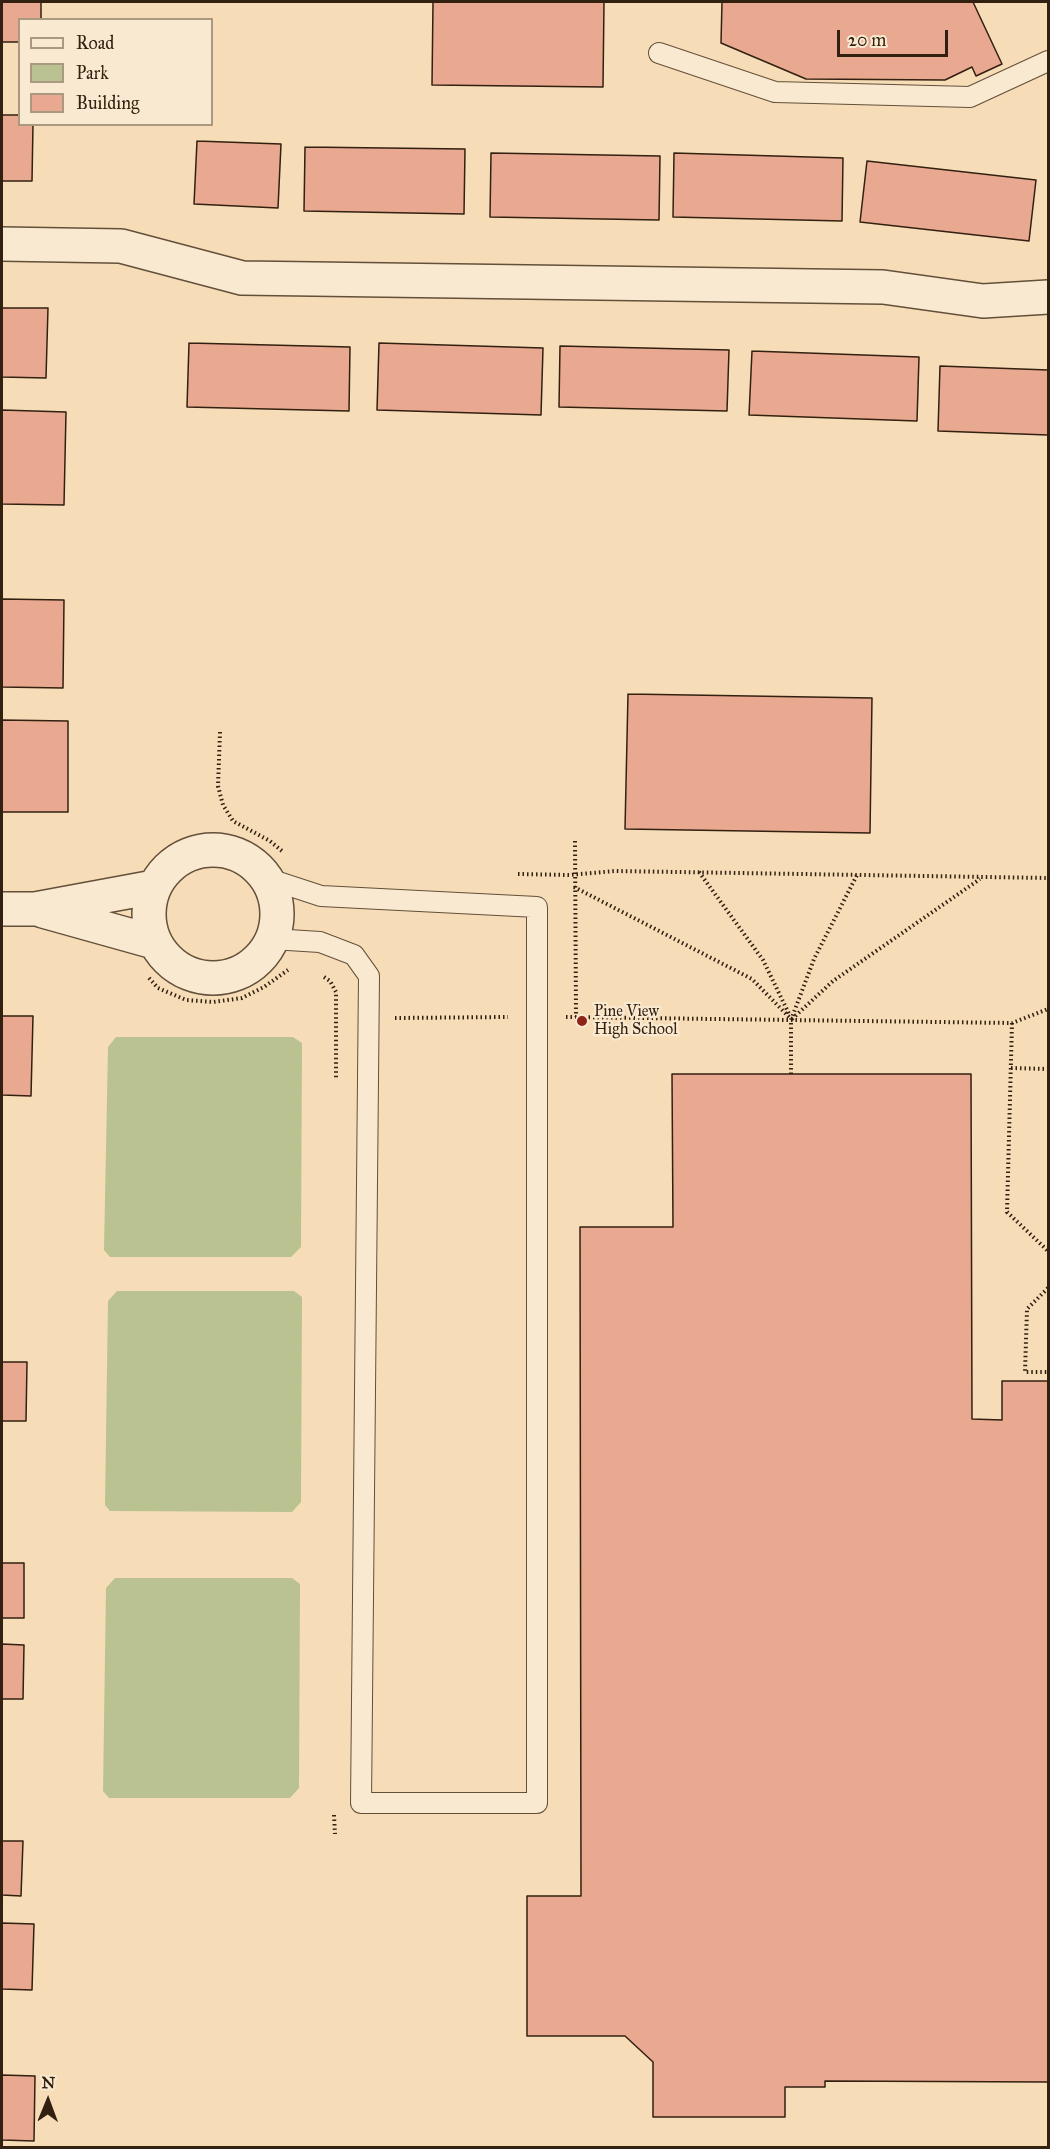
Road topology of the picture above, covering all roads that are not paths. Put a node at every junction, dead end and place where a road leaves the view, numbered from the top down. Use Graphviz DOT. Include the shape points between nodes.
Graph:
graph roads {
  1 [pos="659,53"];
  2 [pos="1048,62"];
  3 [pos="2,244"];
  4 [pos="1048,297"];
  5 [pos="276,868"];
  6 [pos="154,887"];
  7 [pos="2,909"];
  8 [pos="35,909"];
  9 [pos="272,939"];
  10 [pos="154,942"];
  1 -- 2 [label="lane" via="775,92 970,97"];
  3 -- 4 [label="street" via="121,246 242,279 882,287 983,301"];
  5 -- 6 [label="street" via="252,863 234,853 193,853 177,860"];
  5 -- 9 [label="street" via="278,919"];
  5 -- 9 [label="lane" via="321,896 537,907 537,1803 361,1803 369,976 354,955 320,942"];
  6 -- 8 [label="street"];
  6 -- 10 [label="street" via="149,905"];
  7 -- 8 [label="street"];
  8 -- 10 [label="street"];
  9 -- 10 [label="street" via="261,957 245,970 225,977 204,978 183,972 166,959"];
}
